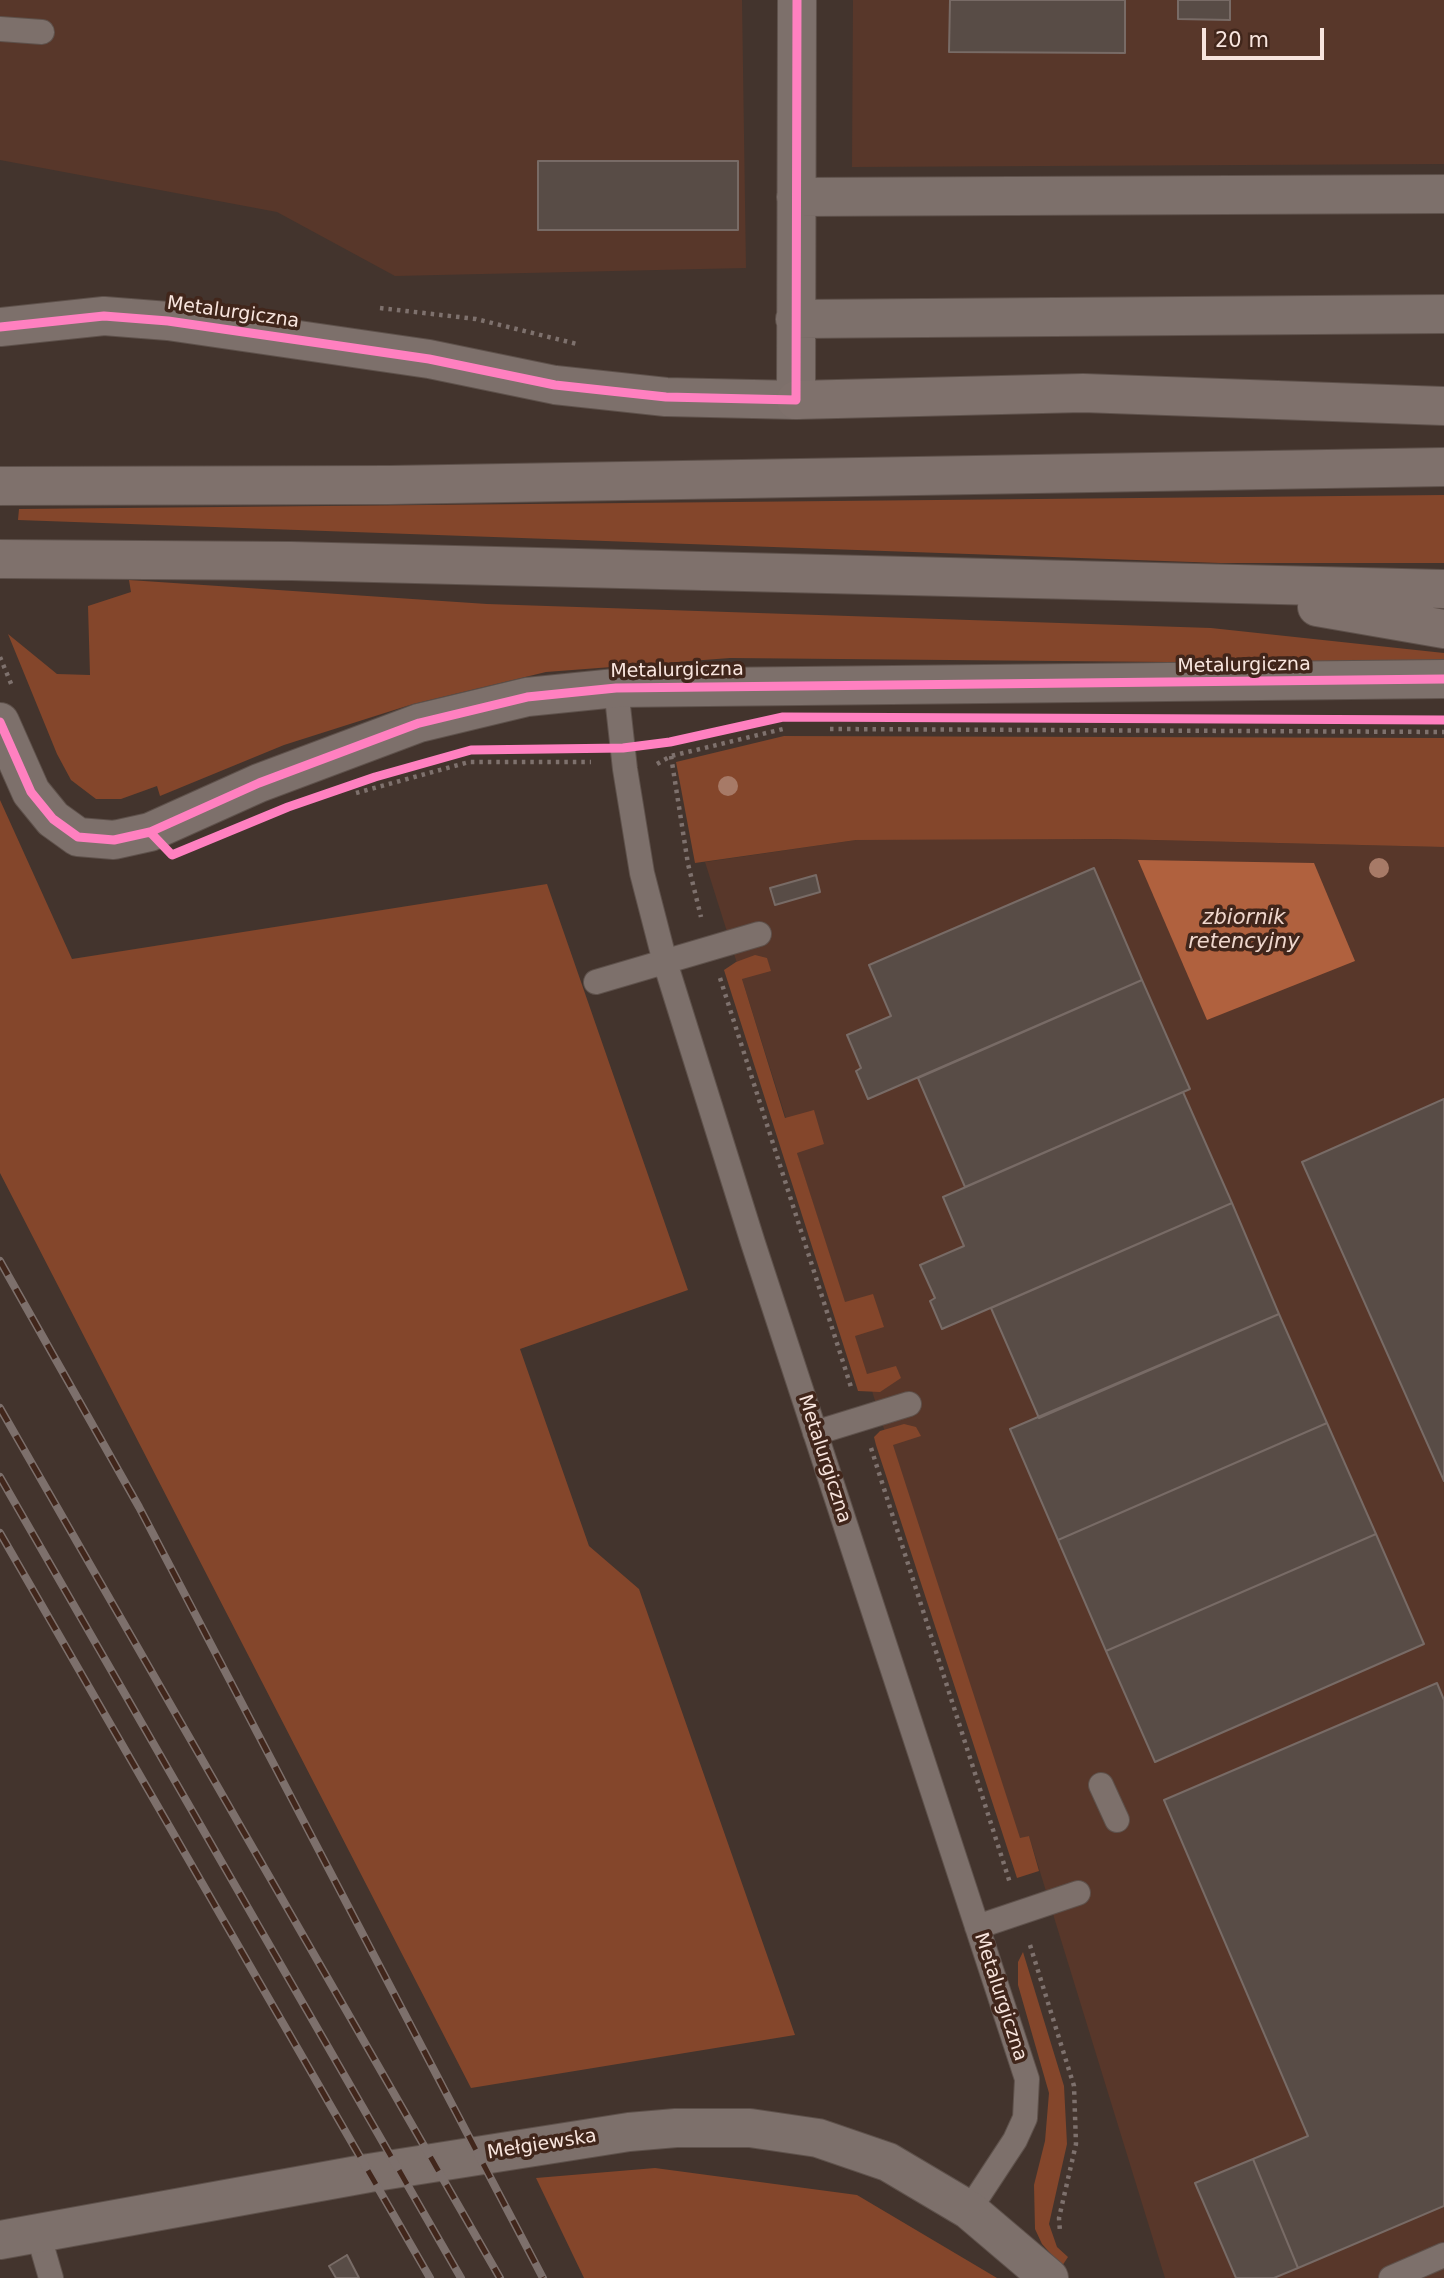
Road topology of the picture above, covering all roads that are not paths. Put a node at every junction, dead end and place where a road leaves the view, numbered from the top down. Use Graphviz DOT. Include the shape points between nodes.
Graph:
graph roads {
  1 [pos="797,0"];
  2 [pos="0,29"];
  3 [pos="42,32"];
  4 [pos="1444,194"];
  5 [pos="796,197"];
  6 [pos="1444,314"];
  7 [pos="795,319"];
  8 [pos="0,327"];
  9 [pos="796,400"];
  10 [pos="1444,405"];
  11 [pos="1444,467"];
  12 [pos="0,486"];
  13 [pos="3,559"];
  14 [pos="1187,584"];
  15 [pos="1444,589"];
  16 [pos="1444,629"];
  17 [pos="1444,680"];
  18 [pos="616,688"];
  19 [pos="7,707"];
  20 [pos="759,934"];
  21 [pos="665,962"];
  22 [pos="596,982"];
  23 [pos="909,1404"];
  24 [pos="815,1433"];
  25 [pos="1101,1785"];
  26 [pos="1117,1820"];
  27 [pos="1078,1893"];
  28 [pos="977,1927"];
  29 [pos="969,2210"];
  30 [pos="38,2233"];
  31 [pos="0,2240"];
  32 [pos="1444,2255"];
  33 [pos="51,2278"];
  34 [pos="1049,2278"];
  35 [pos="1391,2278"];
  1 -- 5 [label="street"];
  2 -- 3 [label="lane"];
  4 -- 5 [label="street"];
  5 -- 7 [label="street"];
  6 -- 7 [label="street"];
  7 -- 9 [label="street"];
  8 -- 9 [label="street, Metalurgiczna" via="104,316 168,321 429,359 555,385 666,397"];
  9 -- 10 [label="main road" via="1083,393"];
  11 -- 12 [label="main road" via="389,485"];
  13 -- 14 [label="main road" via="291,561"];
  14 -- 15 [label="main road"];
  14 -- 16 [label="main road"];
  17 -- 18 [label="street, Metalurgiczna"];
  18 -- 19 [label="street, Metalurgiczna" via="527,697 419,723 259,783 150,832 114,840 78,837 53,819 31,792"];
  18 -- 21 [label="lane, Metalurgiczna" via="642,873"];
  20 -- 21 [label="lane"];
  21 -- 22 [label="lane"];
  21 -- 24 [label="lane, Metalurgiczna"];
  23 -- 24 [label="lane"];
  24 -- 28 [label="lane, Metalurgiczna"];
  25 -- 26 [label="lane"];
  27 -- 28 [label="lane"];
  28 -- 29 [label="lane, Metalurgiczna" via="1027,2079 1028,2099 1015,2140"];
  29 -- 30 [label="street, Mełgiewska" via="888,2162 818,2138 750,2129 677,2128 479,2155"];
  29 -- 34 [label="street, Mełgiewska"];
  30 -- 31 [label="street, Mełgiewska"];
  30 -- 33 [label="lane"];
  32 -- 35 [label="lane"];
}
